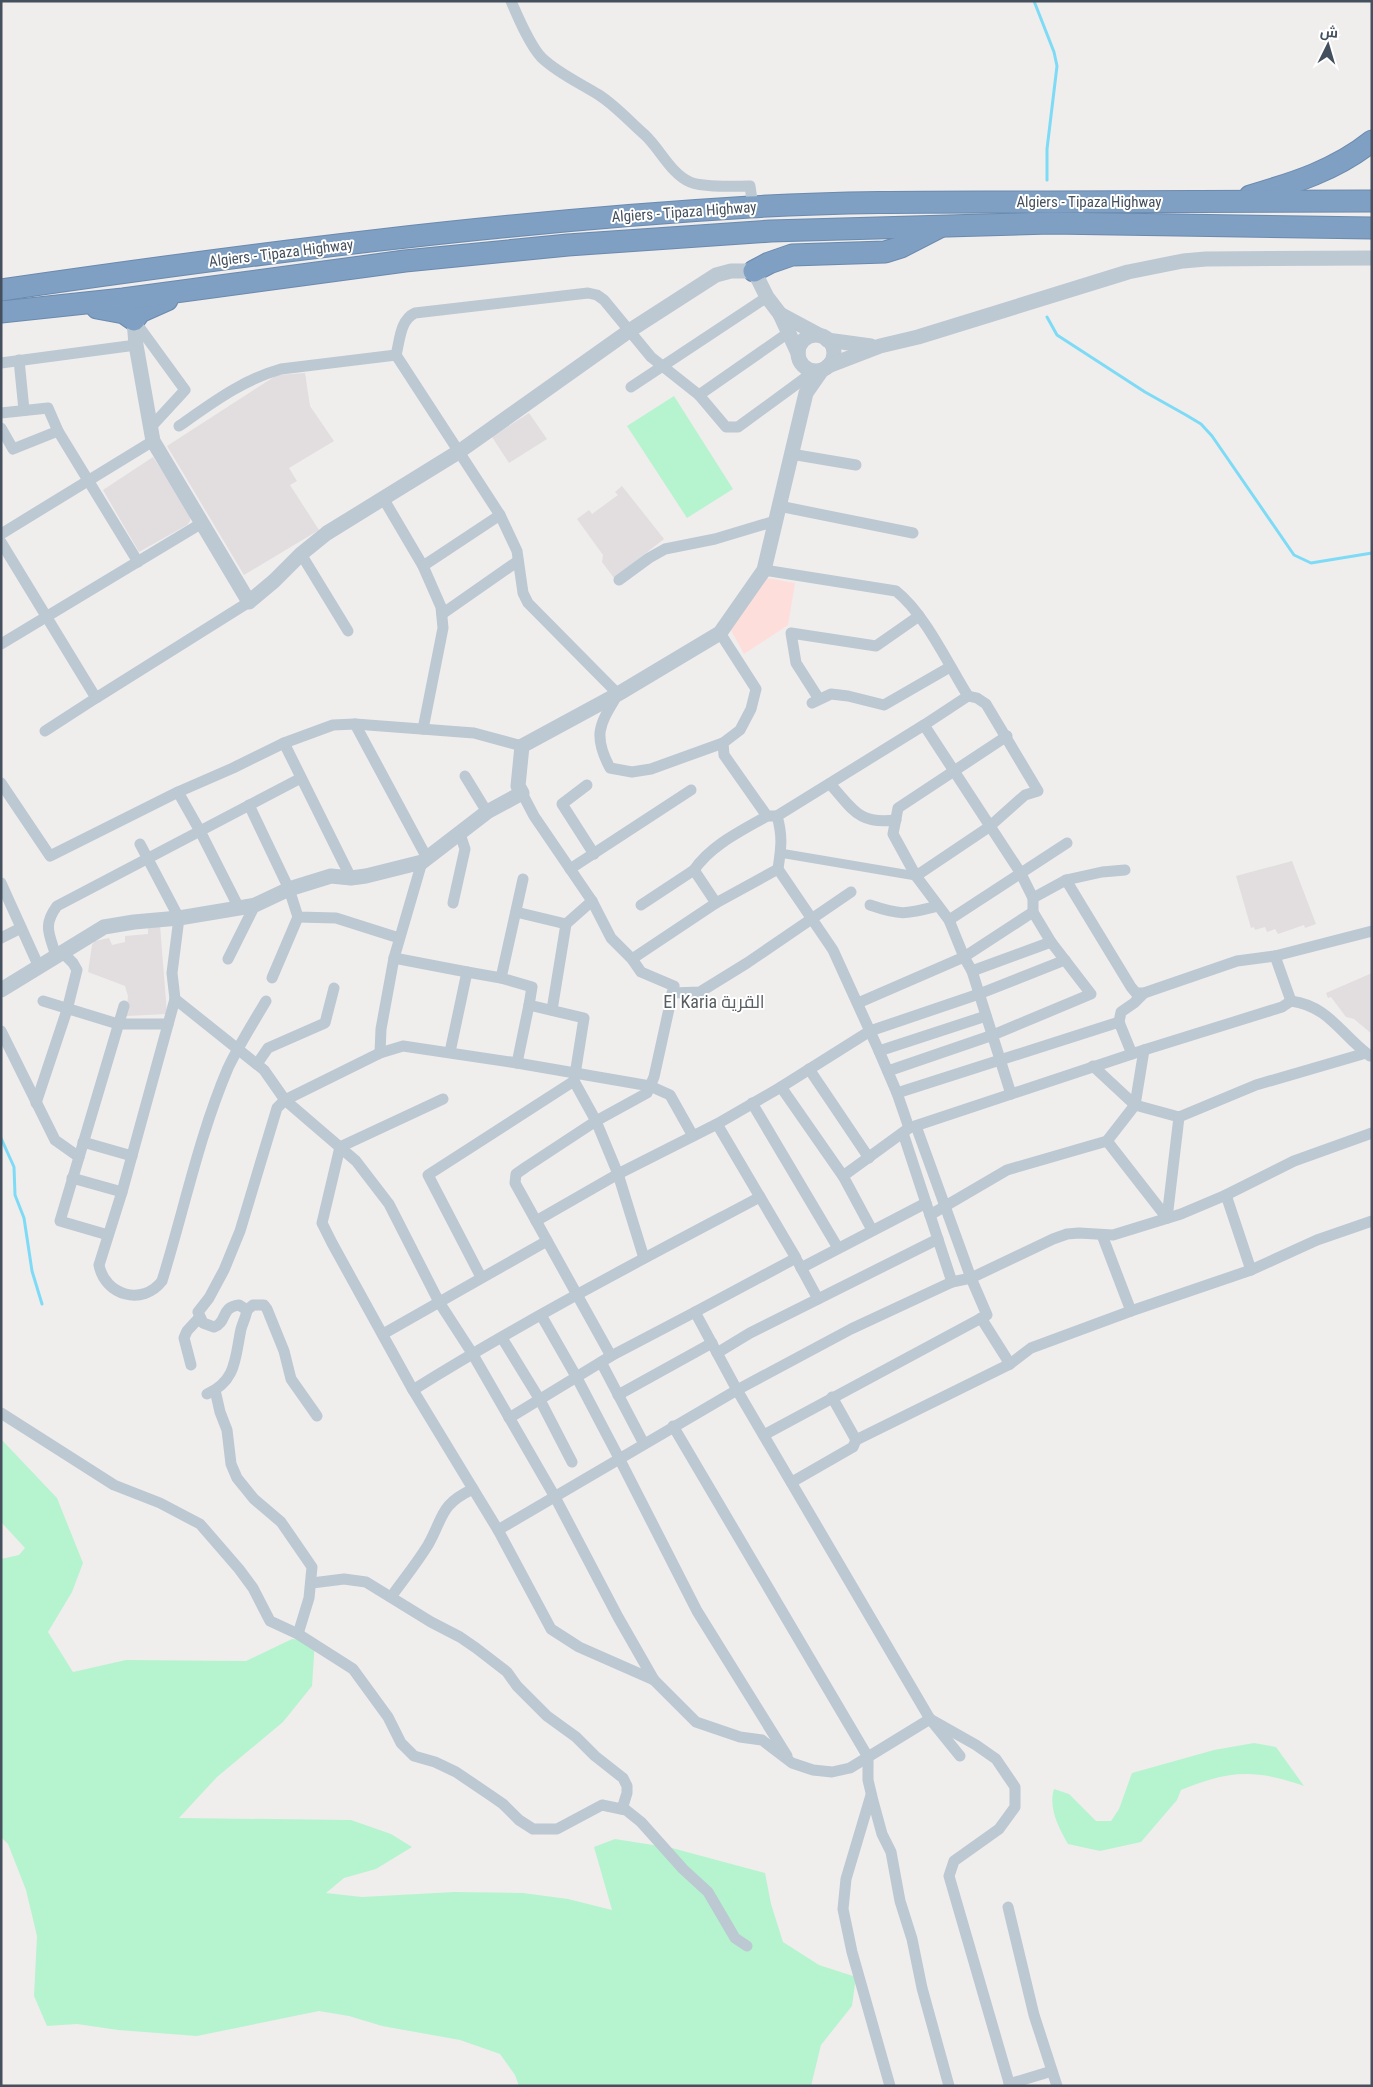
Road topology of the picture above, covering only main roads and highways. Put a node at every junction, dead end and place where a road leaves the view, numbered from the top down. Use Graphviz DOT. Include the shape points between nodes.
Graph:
graph roads {
  1 [pos="1372,141"];
  2 [pos="1372,201"];
  3 [pos="1227,202"];
  4 [pos="941,226"];
  5 [pos="1372,228"];
  6 [pos="754,271"];
  7 [pos="205,287"];
  8 [pos="1,290"];
  9 [pos="67,305"];
  10 [pos="1,312"];
  1 -- 3 [label="highway" via="1355,155 1302,180"];
  2 -- 3 [label="highway, Algiers - Tipaza Highway"];
  3 -- 8 [label="highway, Algiers - Tipaza Highway" via="948,202 753,207 568,221 398,239"];
  4 -- 5 [label="highway, Algiers - Tipaza Highway" via="1051,223"];
  4 -- 6 [label="highway" via="885,252 792,255"];
  4 -- 7 [label="highway, Algiers - Tipaza Highway" via="771,231 568,245"];
  7 -- 9 [label="highway, Algiers - Tipaza Highway"];
  7 -- 9 [label="highway" via="149,307 134,320 115,310"];
  9 -- 10 [label="highway, Algiers - Tipaza Highway"];
}
